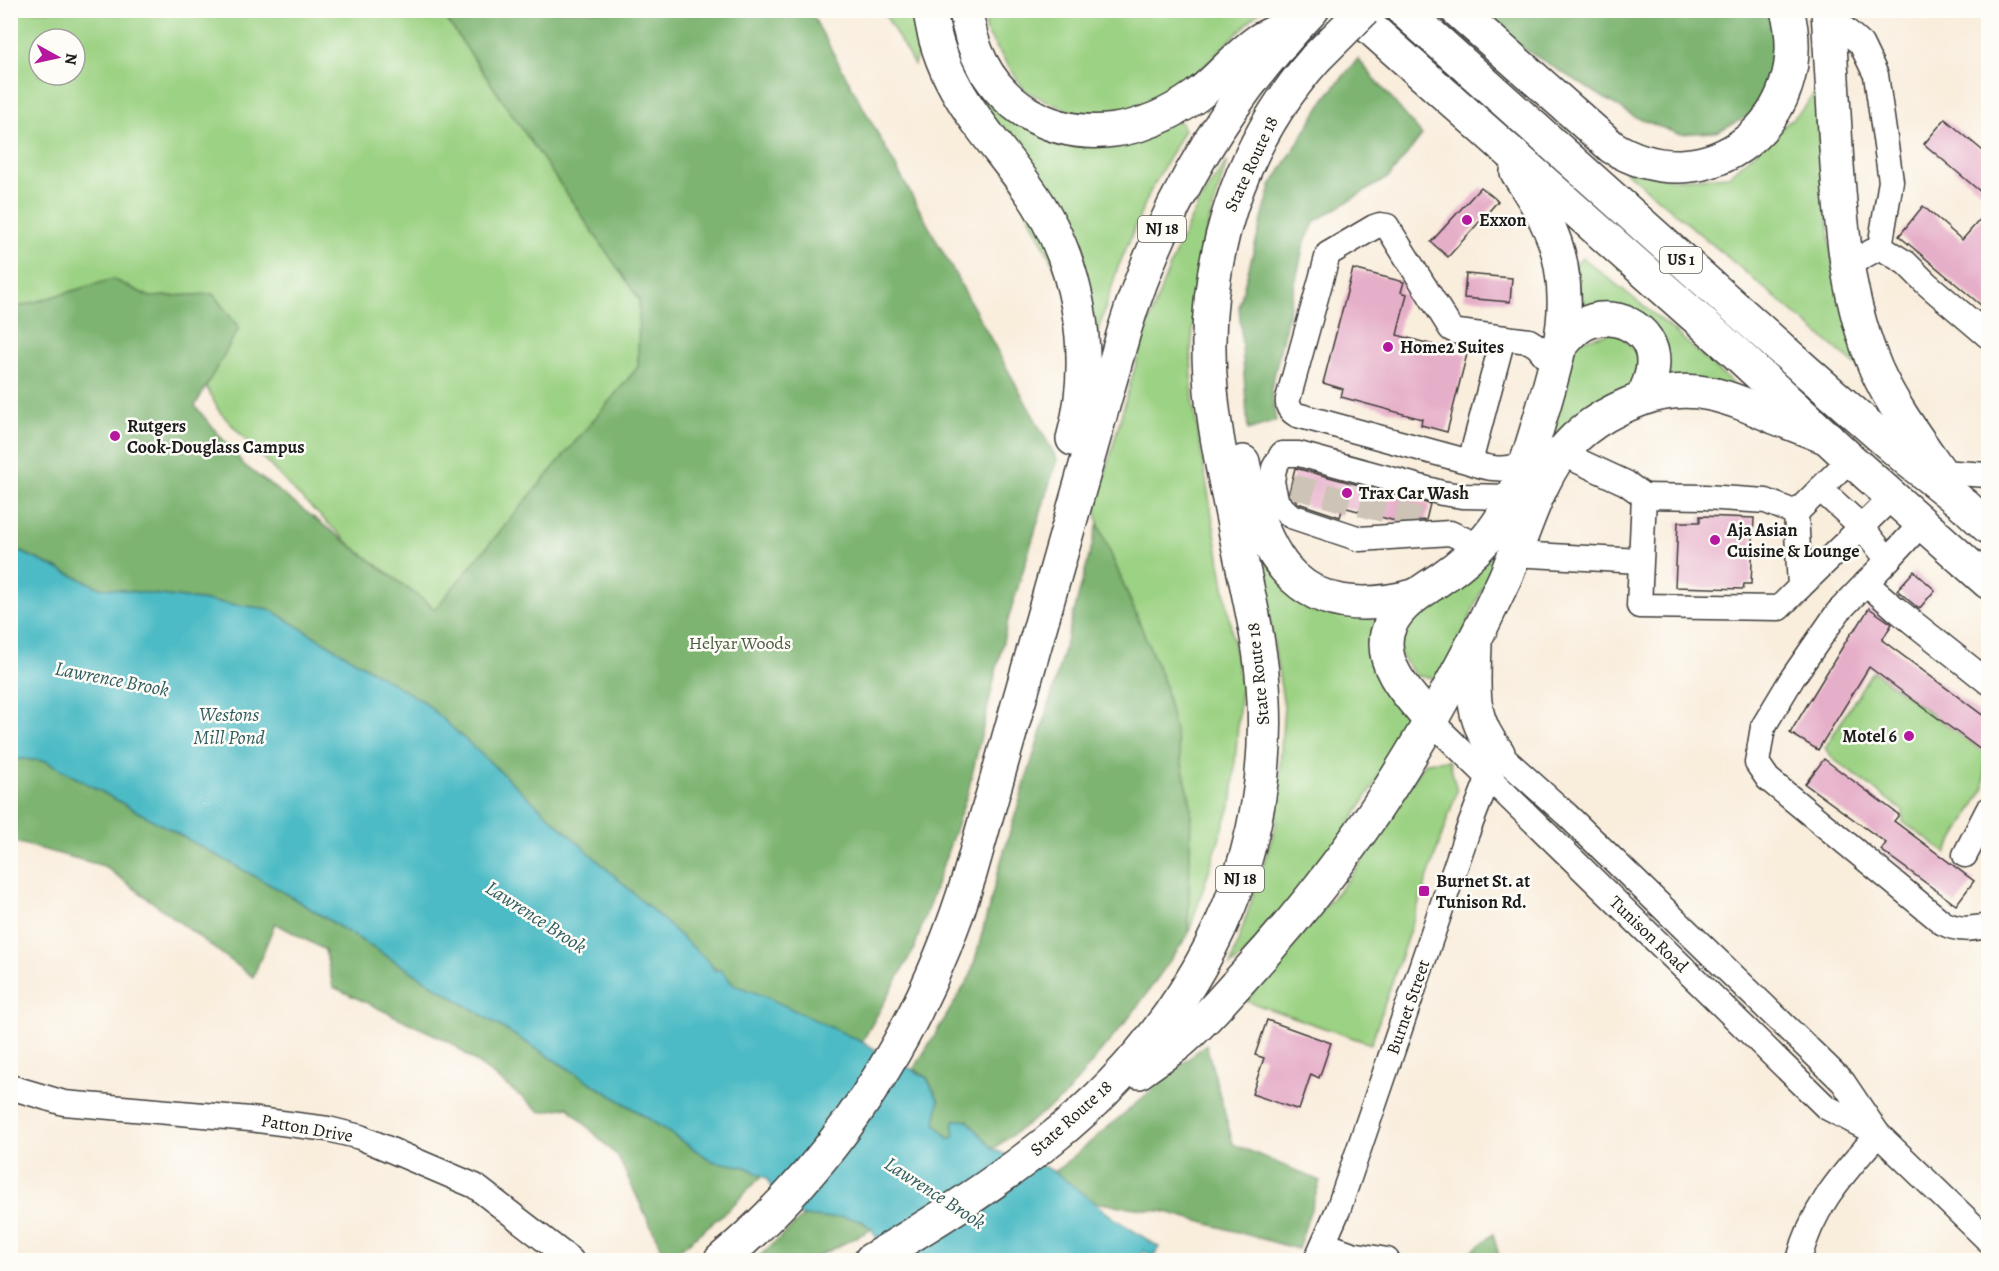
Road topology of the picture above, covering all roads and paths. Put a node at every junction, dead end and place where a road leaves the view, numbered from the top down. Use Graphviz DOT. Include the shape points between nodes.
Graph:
graph roads {
  1 [pos="930,10"];
  2 [pos="966,10"];
  3 [pos="1341,10"];
  4 [pos="1350,10"];
  5 [pos="1403,10"];
  6 [pos="1457,10"];
  7 [pos="1787,10"];
  8 [pos="1828,13"];
  9 [pos="1308,14"];
  10 [pos="1370,22"];
  11 [pos="1497,140"];
  12 [pos="1880,247"];
  13 [pos="1846,266"];
  14 [pos="1210,309"];
  15 [pos="1989,336"];
  16 [pos="1503,338"];
  17 [pos="1557,357"];
  18 [pos="1642,398"];
  19 [pos="1839,449"];
  20 [pos="1561,453"];
  21 [pos="1470,462"];
  22 [pos="1525,465"];
  23 [pos="1940,472"];
  24 [pos="1989,474"];
  25 [pos="1820,489"];
  26 [pos="1462,496"];
  27 [pos="1644,496"];
  28 [pos="1513,497"];
  29 [pos="1892,497"];
  30 [pos="1963,504"];
  31 [pos="1796,513"];
  32 [pos="1426,521"];
  33 [pos="1922,523"];
  34 [pos="1862,527"];
  35 [pos="1989,527"];
  36 [pos="1450,533"];
  37 [pos="1064,544"];
  38 [pos="1479,546"];
  39 [pos="1515,554"];
  40 [pos="1888,560"];
  41 [pos="1640,561"];
  42 [pos="1989,582"];
  43 [pos="1866,583"];
  44 [pos="1800,587"];
  45 [pos="1414,596"];
  46 [pos="1475,638"];
  47 [pos="1989,682"];
  48 [pos="1430,720"];
  49 [pos="1493,765"];
  50 [pos="1989,810"];
  51 [pos="1965,855"];
  52 [pos="1662,907"];
  53 [pos="1989,926"];
  54 [pos="1642,927"];
  55 [pos="10,1087"];
  56 [pos="1075,1119"];
  57 [pos="1878,1134"];
  58 [pos="1989,1240"];
  59 [pos="732,1252"];
  60 [pos="1320,1252"];
  61 [pos="571,1260"];
  62 [pos="871,1260"];
  63 [pos="1387,1260"];
  64 [pos="1799,1260"];
  1 -- 37 [label="highway" via="935,43 948,75 1040,206 1059,243 1074,287 1082,334 1083,380 1065,469"];
  2 -- 9 [label="highway" via="978,58 1007,98 1048,123 1089,132 1132,127 1165,114 1197,95 1258,41"];
  3 -- 10 [label="highway"];
  4 -- 10 [label="highway, US 1"];
  5 -- 30 [label="highway, US 1" via="1797,363"];
  6 -- 7 [label="highway" via="1612,147 1647,162 1680,165 1711,160 1734,150 1758,132 1775,111 1791,72 1793,41"];
  8 -- 12 [label="street" via="1861,44 1876,75 1891,180"];
  8 -- 13 [label="highway"];
  9 -- 37 [label="highway, NJ 18" via="1227,115 1160,232 1125,328"];
  10 -- 11 [label="highway, US 1"];
  10 -- 14 [label="highway, State Route 18 / NJ 18, bridge" via="1316,58 1274,112 1240,180 1226,221"];
  11 -- 17 [label="highway" via="1545,216 1557,248 1564,296"];
  11 -- 19 [label="highway, US 1"];
  12 -- 13 [label="street"];
  12 -- 15 [label="street" via="1906,263"];
  13 -- 23 [label="highway" via="1876,369 1897,409"];
  14 -- 45 [label="highway" via="1251,498 1276,557 1295,579 1332,599 1371,604"];
  14 -- 56 [label="highway, State Route 18 / NJ 18" via="1214,420 1258,644 1264,698 1263,765 1257,811 1231,904 1195,977 1168,1018"];
  16 -- 17 [label="street" via="1529,342"];
  16 -- 21 [label="street"];
  16 -- 21 [label="street" via="1451,329 1387,226 1374,227 1328,254 1288,399 1289,409 1297,415"];
  17 -- 18 [label="highway" via="1575,330 1588,322 1604,318 1627,322 1643,336 1653,357 1652,373"];
  17 -- 22 [label="highway"];
  18 -- 19 [label="highway" via="1679,392 1714,394 1742,402"];
  18 -- 20 [label="highway" via="1593,424"];
  19 -- 25 [label="street"];
  19 -- 29 [label="highway, US 1"];
  20 -- 27 [label="street" via="1626,483"];
  20 -- 39 [label="highway" via="1545,480"];
  21 -- 22 [label="street" via="1502,470"];
  22 -- 28 [label="highway"];
  23 -- 24 [label="street"];
  23 -- 30 [label="highway"];
  25 -- 31 [label="street"];
  25 -- 34 [label="street"];
  26 -- 28 [label="street"];
  26 -- 36 [label="street"];
  26 -- 36 [label="street" via="1299,454 1282,454 1274,468 1281,484 1277,503 1291,516 1360,539"];
  27 -- 31 [label="street" via="1766,501"];
  27 -- 41 [label="street"];
  28 -- 38 [label="highway"];
  29 -- 33 [label="highway, US 1"];
  29 -- 34 [label="street"];
  30 -- 35 [label="highway, US 1"];
  31 -- 44 [label="street"];
  32 -- 36 [label="street"];
  33 -- 40 [label="street"];
  33 -- 42 [label="highway, US 1"];
  34 -- 40 [label="street"];
  34 -- 44 [label="street"];
  36 -- 38 [label="street"];
  37 -- 59 [label="highway, NJ 18" via="970,874 935,973 904,1035 857,1111 802,1182"];
  38 -- 45 [label="highway"];
  39 -- 41 [label="street"];
  39 -- 46 [label="highway"];
  40 -- 43 [label="street"];
  41 -- 44 [label="street" via="1639,606 1779,608"];
  43 -- 47 [label="street"];
  43 -- 53 [label="street" via="1838,612 1763,726 1757,763 1768,779 1943,923 1960,929"];
  45 -- 48 [label="highway" via="1393,620 1387,652 1397,680"];
  46 -- 48 [label="highway"];
  46 -- 49 [label="highway" via="1476,711"];
  48 -- 49 [label="street, Tunison Road"];
  48 -- 56 [label="highway" via="1351,844 1258,961 1179,1043"];
  49 -- 52 [label="street, Tunison Road" via="1566,814"];
  49 -- 54 [label="street, Tunison Road"];
  49 -- 60 [label="street, Burnet Street"];
  50 -- 51 [label="street"];
  52 -- 54 [label="street"];
  52 -- 57 [label="street, Tunison Road" via="1844,1082"];
  54 -- 57 [label="street, Tunison Road" via="1826,1107"];
  55 -- 61 [label="street, Patton Drive" via="64,1103 250,1119 360,1137 475,1186"];
  56 -- 62 [label="highway, State Route 18 / NJ 18" via="997,1179"];
  57 -- 58 [label="street, Tunison Road"];
  57 -- 64 [label="street" via="1818,1209"];
  60 -- 63 [label="street"];
}
